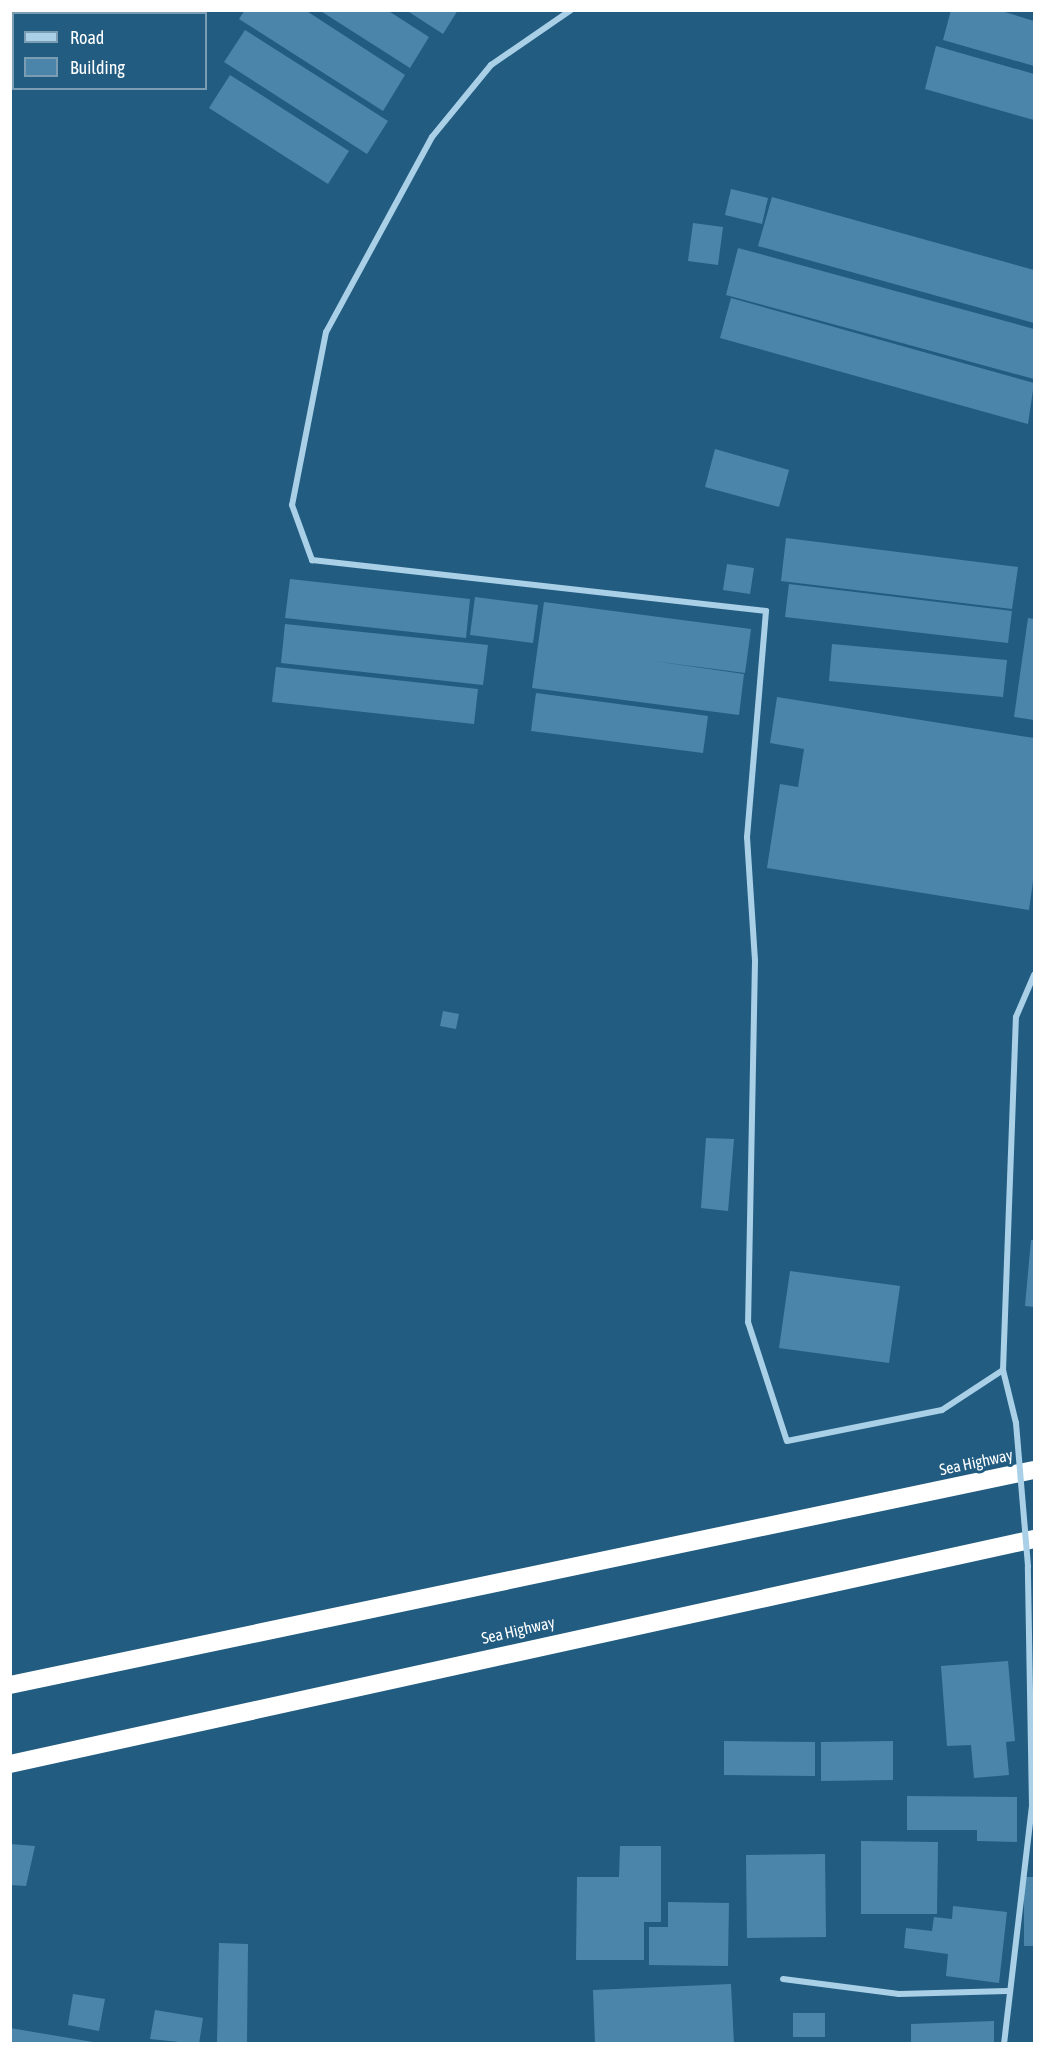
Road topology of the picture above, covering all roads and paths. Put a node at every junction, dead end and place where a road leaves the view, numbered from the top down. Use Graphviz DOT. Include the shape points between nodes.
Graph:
graph roads {
  1 [pos="571,10"];
  2 [pos="1035,975"];
  3 [pos="1003,1370"];
  4 [pos="1035,1470"];
  5 [pos="1035,1539"];
  6 [pos="10,1685"];
  7 [pos="10,1764"];
  8 [pos="783,1980"];
  9 [pos="1007,1991"];
  10 [pos="1004,2043"];
  1 -- 3 [label="street" via="491,65 432,137 326,332 292,505 312,560 766,611 747,837 755,961 748,1322 787,1441 942,1410"];
  2 -- 3 [label="street" via="1016,1017"];
  3 -- 9 [label="street, bridge" via="1016,1423 1028,1567 1032,1806"];
  4 -- 6 [label="highway, Sea Highway"];
  5 -- 7 [label="highway, Sea Highway"];
  8 -- 9 [label="street" via="899,1994"];
  9 -- 10 [label="street"];
}
